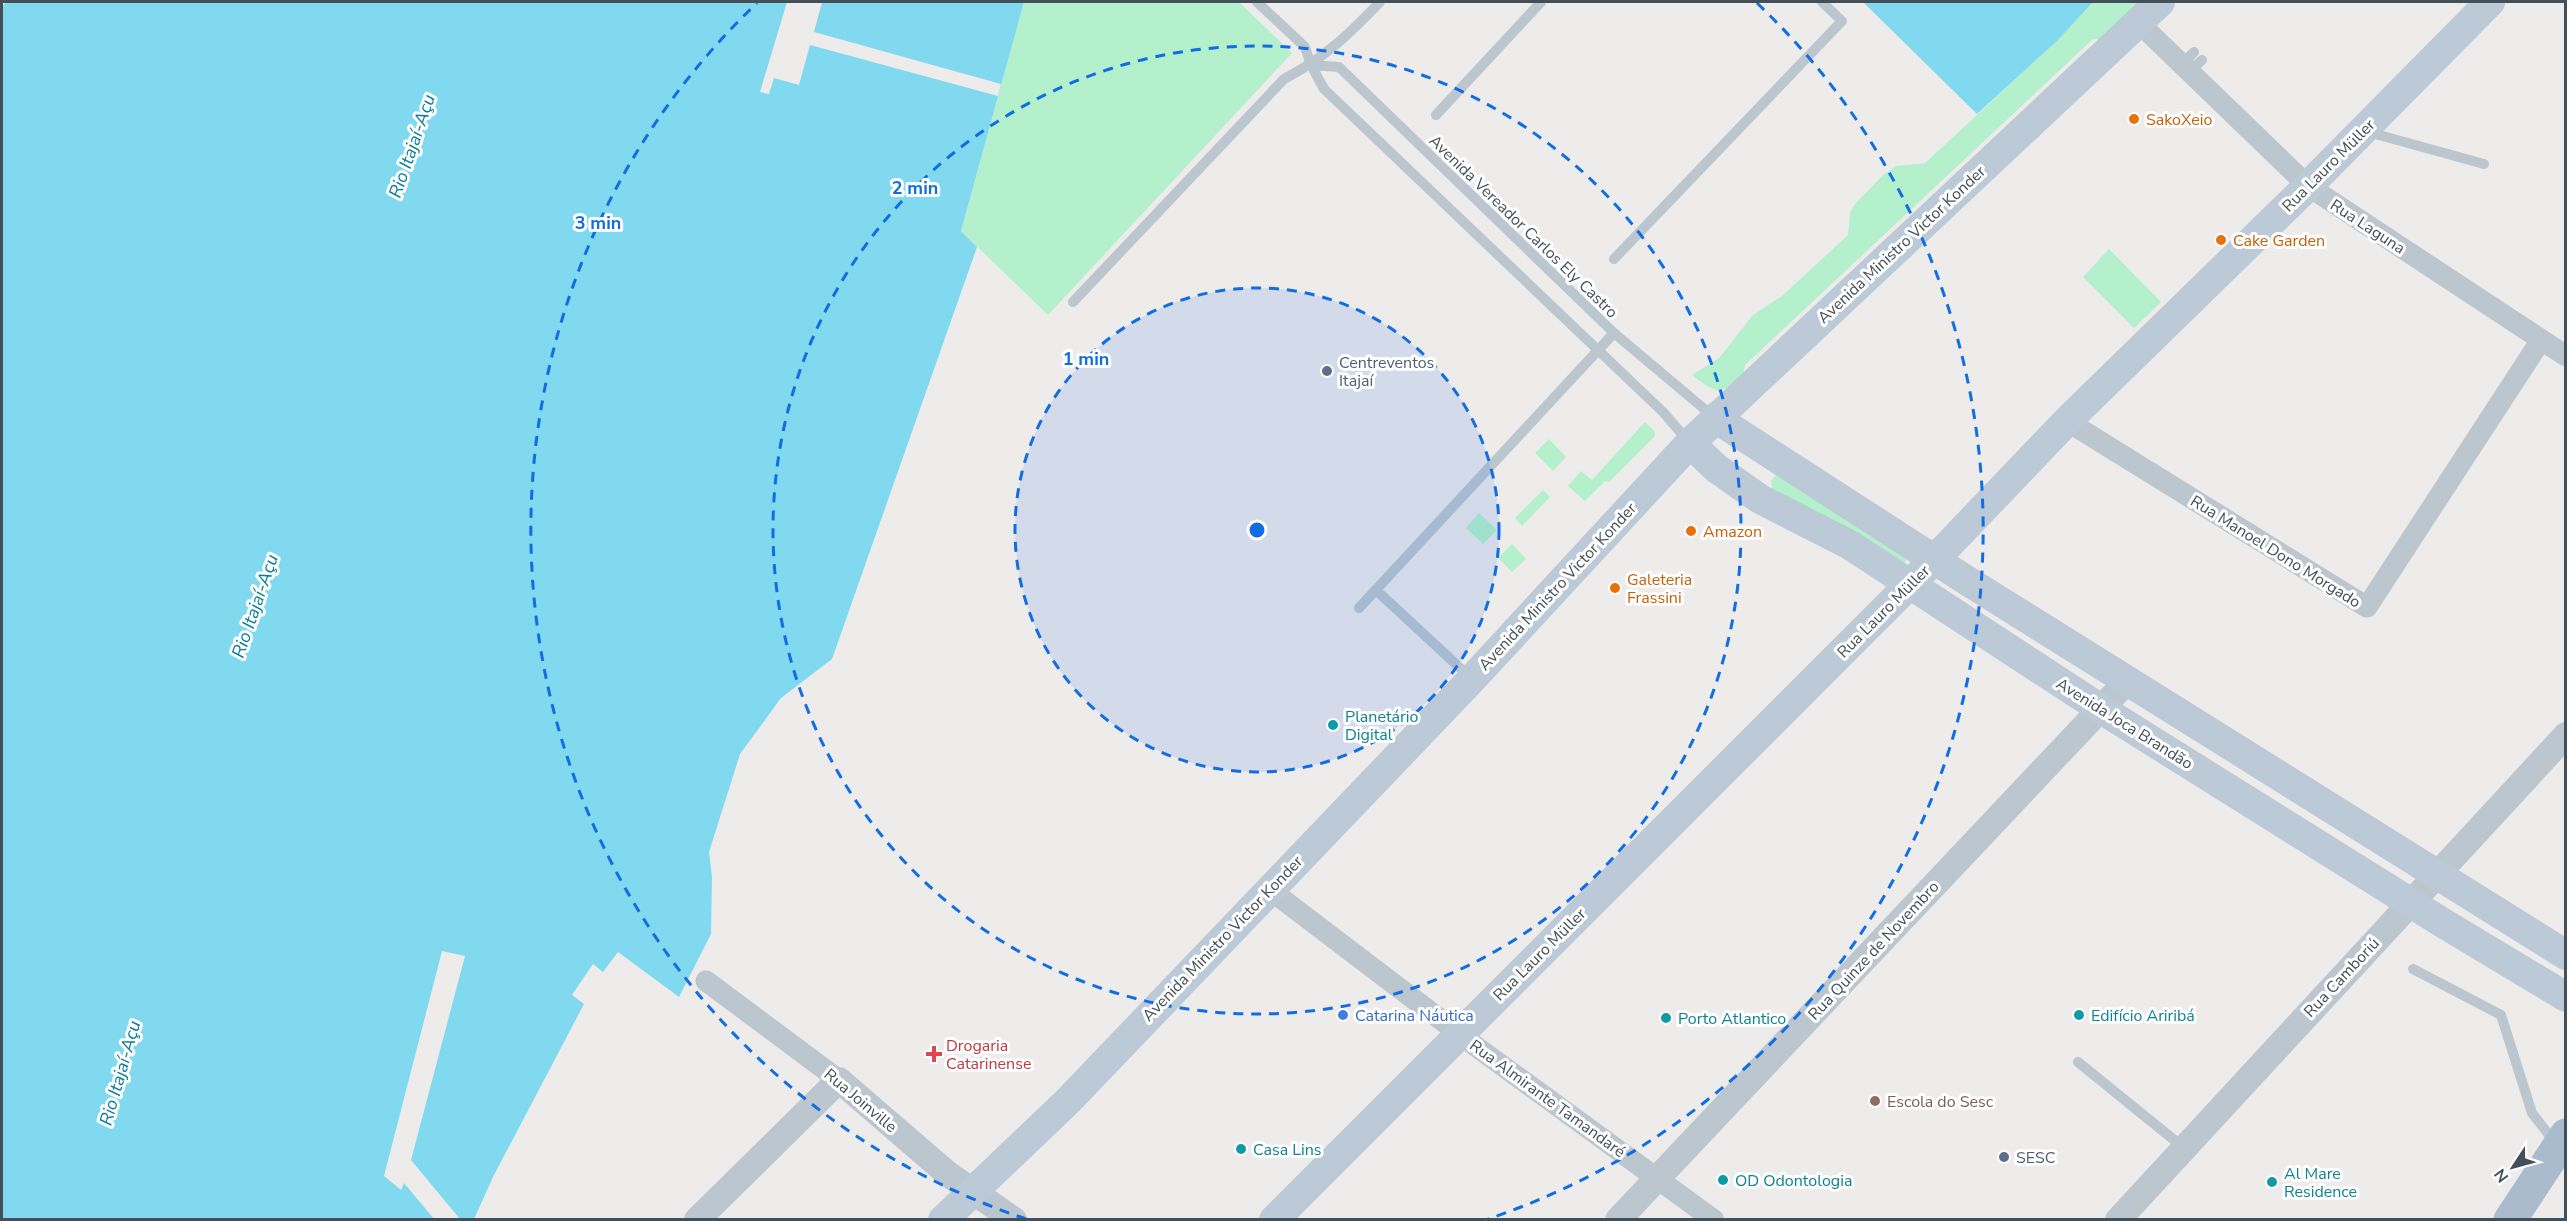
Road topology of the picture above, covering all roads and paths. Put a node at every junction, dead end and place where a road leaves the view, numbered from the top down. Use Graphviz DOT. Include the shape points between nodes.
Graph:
graph roads {
  1 [pos="1257,2"];
  2 [pos="1380,2"];
  3 [pos="1541,2"];
  4 [pos="1822,2"];
  5 [pos="2160,2"];
  6 [pos="2490,2"];
  7 [pos="2138,22"];
  8 [pos="1311,65"];
  9 [pos="1436,115"];
  10 [pos="2365,128"];
  11 [pos="2484,164"];
  12 [pos="2308,186"];
  13 [pos="1614,259"];
  14 [pos="1073,302"];
  15 [pos="1614,333"];
  16 [pos="2541,340"];
  17 [pos="1599,350"];
  18 [pos="2565,356"];
  19 [pos="1715,418"];
  20 [pos="2067,421"];
  21 [pos="1690,443"];
  22 [pos="1780,460"];
  23 [pos="1760,499"];
  24 [pos="1934,560"];
  25 [pos="1910,584"];
  26 [pos="1376,590"];
  27 [pos="1359,608"];
  28 [pos="1472,679"];
  29 [pos="2127,681"];
  30 [pos="2101,709"];
  31 [pos="2565,735"];
  32 [pos="2436,875"];
  33 [pos="1269,889"];
  34 [pos="2410,903"];
  35 [pos="2565,955"];
  36 [pos="2413,969"];
  37 [pos="706,981"];
  38 [pos="2565,997"];
  39 [pos="1460,1034"];
  40 [pos="2078,1062"];
  41 [pos="839,1080"];
  42 [pos="2562,1141"];
  43 [pos="2184,1148"];
  44 [pos="1658,1179"];
  45 [pos="973,1191"];
  46 [pos="697,1220"];
  47 [pos="943,1220"];
  48 [pos="1014,1220"];
  49 [pos="1274,1220"];
  50 [pos="1618,1220"];
  51 [pos="1713,1220"];
  52 [pos="2118,1220"];
  53 [pos="2510,1220"];
  1 -- 8 [label="lane" via="1305,47"];
  2 -- 8 [label="lane" via="1338,45"];
  3 -- 9 [label="lane"];
  4 -- 13 [label="lane" via="1842,21"];
  5 -- 7 [label="main road, Avenida Ministro Victor Konder"];
  6 -- 10 [label="main road, Rua Lauro Müller"];
  7 -- 12 [label="street, Rua Laguna" via="2192,62"];
  7 -- 19 [label="main road, Avenida Ministro Victor Konder"];
  8 -- 14 [label="lane" via="1284,79"];
  8 -- 15 [label="lane, Avenida Vereador Carlos Ely Castro" via="1339,67"];
  8 -- 17 [label="lane" via="1324,89"];
  10 -- 11 [label="lane"];
  10 -- 12 [label="main road, Rua Lauro Müller"];
  12 -- 16 [label="street, Rua Laguna"];
  12 -- 20 [label="main road, Rua Lauro Müller"];
  15 -- 17 [label="lane"];
  15 -- 19 [label="lane, Avenida Vereador Carlos Ely Castro"];
  16 -- 18 [label="street, Rua Laguna"];
  16 -- 20 [label="street, Rua Manoel Dono Morgado" via="2367,607"];
  17 -- 21 [label="lane"];
  17 -- 26 [label="lane"];
  19 -- 21 [label="main road, Avenida Ministro Victor Konder"];
  19 -- 22 [label="main road"];
  20 -- 24 [label="main road, Rua Lauro Müller"];
  21 -- 23 [label="main road, Avenida Joca Brandão" via="1716,468"];
  21 -- 28 [label="main road, Avenida Ministro Victor Konder"];
  22 -- 23 [label="main road" via="1759,474 1756,487"];
  22 -- 24 [label="main road"];
  23 -- 25 [label="main road, Avenida Joca Brandão" via="1850,545"];
  24 -- 25 [label="main road, Rua Lauro Müller"];
  24 -- 29 [label="main road"];
  25 -- 30 [label="main road, Avenida Joca Brandão"];
  25 -- 39 [label="main road, Rua Lauro Müller"];
  26 -- 27 [label="lane"];
  26 -- 28 [label="lane"];
  28 -- 33 [label="main road, Avenida Ministro Victor Konder"];
  29 -- 30 [label="street, Rua Quinze de Novembro"];
  29 -- 32 [label="main road"];
  30 -- 34 [label="main road, Avenida Joca Brandão"];
  30 -- 44 [label="street, Rua Quinze de Novembro"];
  31 -- 32 [label="street, Rua Camboriú"];
  32 -- 34 [label="street, Rua Camboriú"];
  32 -- 35 [label="main road"];
  33 -- 39 [label="street, Rua Almirante Tamandaré"];
  33 -- 45 [label="main road, Avenida Ministro Victor Konder" via="1067,1102"];
  34 -- 38 [label="main road, Avenida Joca Brandão"];
  34 -- 43 [label="street, Rua Camboriú"];
  36 -- 42 [label="lane" via="2501,1015 2532,1113"];
  37 -- 41 [label="street, Rua Joinville"];
  39 -- 44 [label="street, Rua Almirante Tamandaré"];
  39 -- 49 [label="main road, Rua Lauro Müller"];
  40 -- 43 [label="lane"];
  41 -- 45 [label="street, Rua Joinville"];
  41 -- 46 [label="street"];
  42 -- 53 [label="main road"];
  43 -- 52 [label="street, Rua Camboriú"];
  44 -- 50 [label="street, Rua Quinze de Novembro"];
  44 -- 51 [label="street, Rua Almirante Tamandaré"];
  45 -- 47 [label="main road, Avenida Ministro Victor Konder"];
  45 -- 48 [label="street, Rua Joinville"];
}
